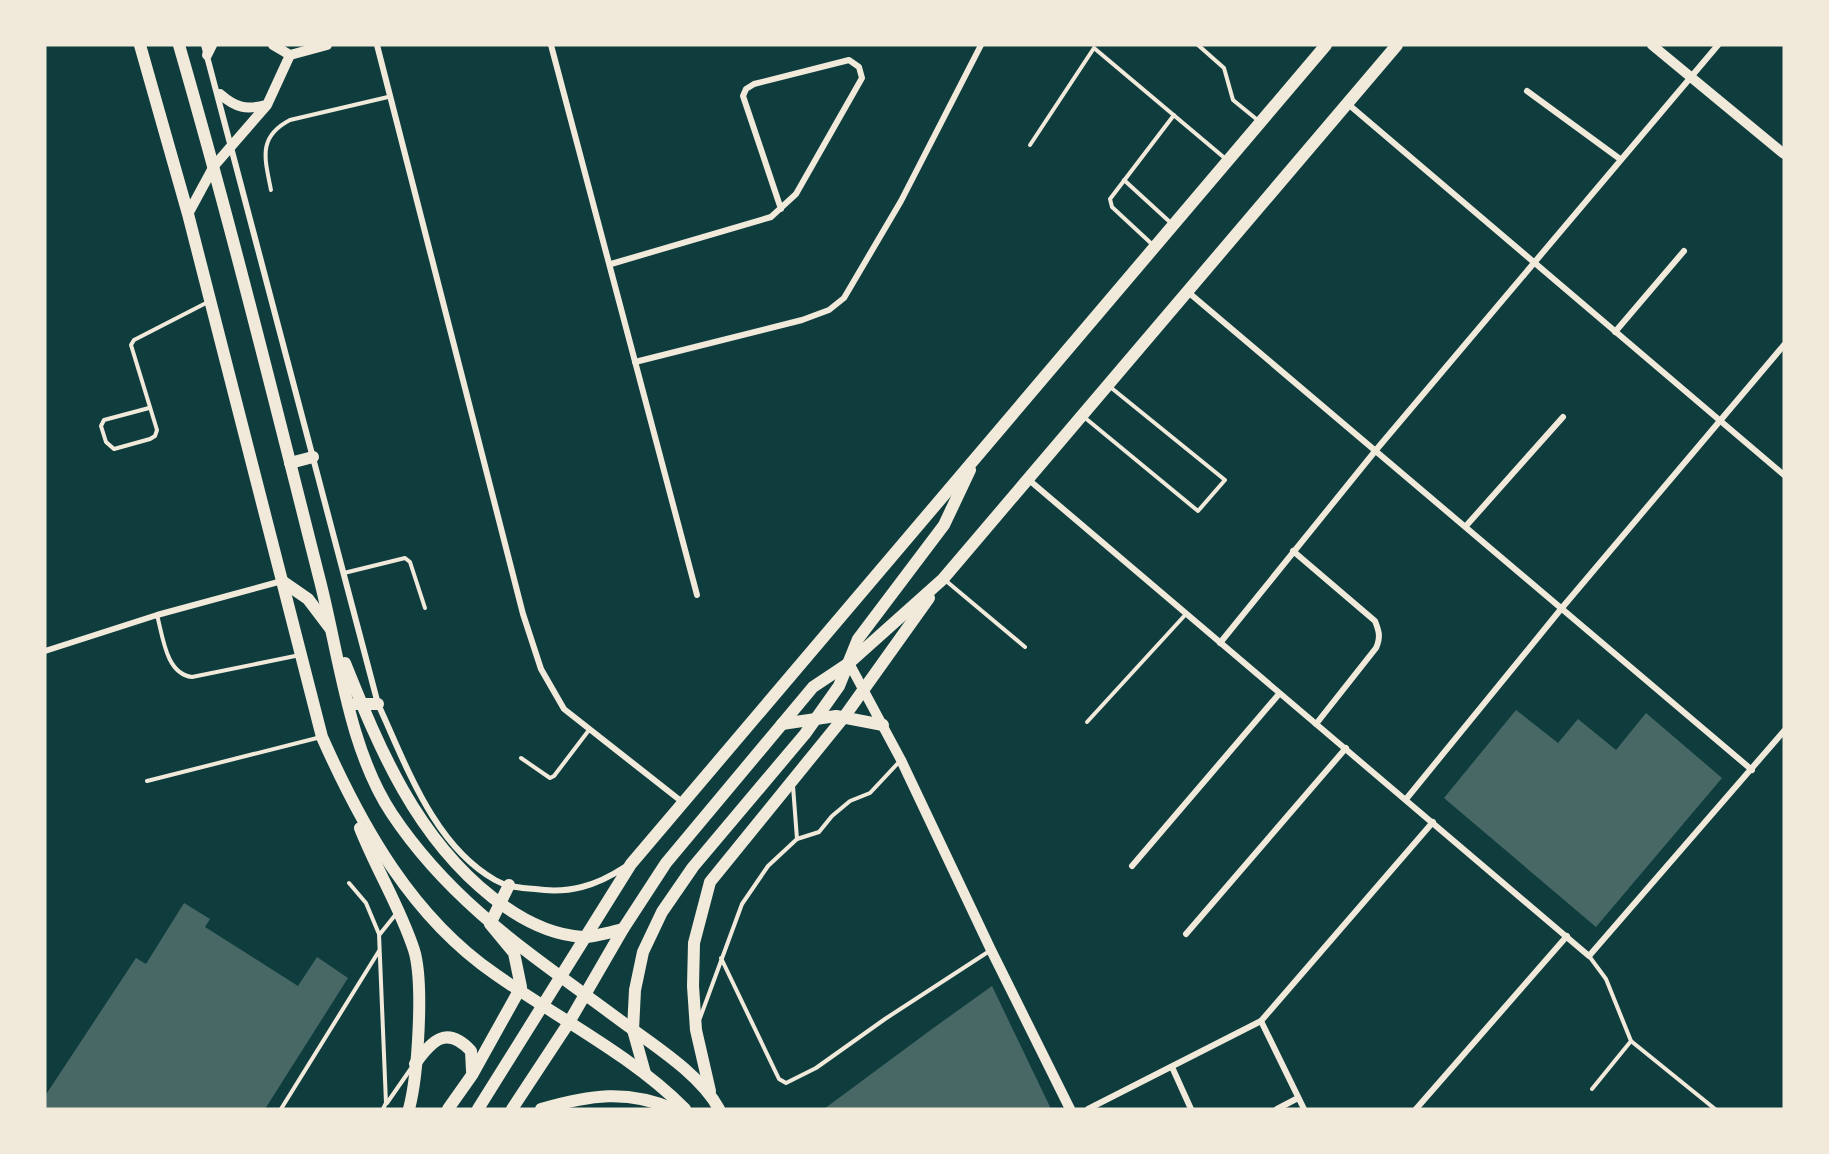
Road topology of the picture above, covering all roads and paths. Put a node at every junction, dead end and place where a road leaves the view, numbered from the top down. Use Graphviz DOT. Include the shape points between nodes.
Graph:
graph roads {
  1 [pos="140,45"];
  2 [pos="179,45"];
  3 [pos="273,45"];
  4 [pos="327,45"];
  5 [pos="377,45"];
  6 [pos="551,45"];
  7 [pos="981,45"];
  8 [pos="1198,45"];
  9 [pos="1326,45"];
  10 [pos="1396,45"];
  11 [pos="1652,45"];
  12 [pos="1718,45"];
  13 [pos="208,48"];
  14 [pos="290,55"];
  15 [pos="1691,77"];
  16 [pos="1527,91"];
  17 [pos="219,94"];
  18 [pos="388,97"];
  19 [pos="1348,104"];
  20 [pos="267,105"];
  21 [pos="1174,115"];
  22 [pos="1260,122"];
  23 [pos="232,145"];
  24 [pos="1030,145"];
  25 [pos="1784,154"];
  26 [pos="1620,159"];
  27 [pos="1227,160"];
  28 [pos="214,166"];
  29 [pos="1124,180"];
  30 [pos="271,190"];
  31 [pos="781,209"];
  32 [pos="188,214"];
  33 [pos="1174,225"];
  34 [pos="1155,247"];
  35 [pos="1684,251"];
  36 [pos="1534,262"];
  37 [pos="611,264"];
  38 [pos="1188,292"];
  39 [pos="209,302"];
  40 [pos="1615,332"];
  41 [pos="1784,345"];
  42 [pos="635,362"];
  43 [pos="1109,385"];
  44 [pos="149,408"];
  45 [pos="1083,416"];
  46 [pos="1563,417"];
  47 [pos="1720,422"];
  48 [pos="1376,450"];
  49 [pos="313,457"];
  50 [pos="974,461"];
  51 [pos="290,463"];
  52 [pos="1784,475"];
  53 [pos="1029,480"];
  54 [pos="1466,526"];
  55 [pos="1293,551"];
  56 [pos="344,573"];
  57 [pos="944,579"];
  58 [pos="282,581"];
  59 [pos="697,595"];
  60 [pos="425,608"];
  61 [pos="1561,609"];
  62 [pos="1186,614"];
  63 [pos="157,615"];
  64 [pos="334,635"];
  65 [pos="1220,643"];
  66 [pos="1025,648"];
  67 [pos="45,651"];
  68 [pos="300,654"];
  69 [pos="849,663"];
  70 [pos="863,688"];
  71 [pos="1279,694"];
  72 [pos="348,704"];
  73 [pos="362,704"];
  74 [pos="378,704"];
  75 [pos="844,717"];
  76 [pos="816,718"];
  77 [pos="1087,722"];
  78 [pos="782,724"];
  79 [pos="1316,724"];
  80 [pos="883,725"];
  81 [pos="589,730"];
  82 [pos="1784,731"];
  83 [pos="322,737"];
  84 [pos="1346,748"];
  85 [pos="520,758"];
  86 [pos="901,760"];
  87 [pos="1752,770"];
  88 [pos="792,778"];
  89 [pos="147,782"];
  90 [pos="348,796"];
  91 [pos="1407,798"];
  92 [pos="681,801"];
  93 [pos="1433,822"];
  94 [pos="797,839"];
  95 [pos="631,864"];
  96 [pos="1132,866"];
  97 [pos="350,883"];
  98 [pos="509,885"];
  99 [pos="500,904"];
  100 [pos="399,910"];
  101 [pos="490,924"];
  102 [pos="623,929"];
  103 [pos="379,934"];
  104 [pos="1186,934"];
  105 [pos="1567,936"];
  106 [pos="584,937"];
  107 [pos="380,950"];
  108 [pos="991,950"];
  109 [pos="1589,956"];
  110 [pos="721,958"];
  111 [pos="562,978"];
  112 [pos="519,991"];
  113 [pos="585,994"];
  114 [pos="543,1008"];
  115 [pos="1261,1021"];
  116 [pos="568,1024"];
  117 [pos="633,1030"];
  118 [pos="696,1030"];
  119 [pos="1631,1041"];
  120 [pos="415,1064"];
  121 [pos="1172,1067"];
  122 [pos="645,1073"];
  123 [pos="472,1076"];
  124 [pos="1592,1089"];
  125 [pos="710,1091"];
  126 [pos="1298,1098"];
  127 [pos="386,1103"];
  128 [pos="281,1109"];
  129 [pos="383,1109"];
  130 [pos="409,1109"];
  131 [pos="448,1109"];
  132 [pos="478,1109"];
  133 [pos="512,1109"];
  134 [pos="541,1109"];
  135 [pos="674,1109"];
  136 [pos="685,1109"];
  137 [pos="719,1109"];
  138 [pos="1070,1109"];
  139 [pos="1088,1109"];
  140 [pos="1191,1109"];
  141 [pos="1276,1109"];
  142 [pos="1304,1109"];
  143 [pos="1416,1109"];
  144 [pos="1715,1109"];
  1 -- 32 [label="main road"];
  2 -- 28 [label="main road"];
  3 -- 14 [label="street"];
  4 -- 14 [label="street"];
  5 -- 18 [label="street"];
  6 -- 37 [label="street"];
  7 -- 42 [label="street" via="901,201 844,298 829,310 802,320"];
  8 -- 22 [label="lane" via="1224,68 1233,100"];
  9 -- 22 [label="main road"];
  10 -- 19 [label="main road"];
  11 -- 15 [label="street"];
  12 -- 15 [label="street"];
  13 -- 17 [label="street"];
  14 -- 20 [label="street"];
  15 -- 25 [label="street"];
  15 -- 26 [label="street"];
  16 -- 26 [label="street"];
  17 -- 20 [label="street" via="248,110"];
  17 -- 23 [label="street"];
  18 -- 30 [label="lane" via="278,126 264,153"];
  18 -- 81 [label="street" via="523,614 551,690 564,709"];
  19 -- 36 [label="street"];
  19 -- 38 [label="main road"];
  20 -- 23 [label="street"];
  21 -- 24 [label="lane" via="1094,48"];
  21 -- 27 [label="lane"];
  21 -- 29 [label="lane"];
  22 -- 27 [label="main road"];
  23 -- 28 [label="street"];
  23 -- 49 [label="street"];
  26 -- 36 [label="street"];
  27 -- 33 [label="main road"];
  28 -- 32 [label="street"];
  28 -- 51 [label="main road"];
  29 -- 33 [label="lane"];
  29 -- 34 [label="lane" via="1110,199 1112,207"];
  31 -- 31 [label="street" via="796,195 862,78 859,67 849,60 746,89 743,96"];
  31 -- 37 [label="street" via="771,217"];
  32 -- 39 [label="main road"];
  33 -- 34 [label="main road"];
  34 -- 50 [label="main road"];
  35 -- 40 [label="street"];
  36 -- 40 [label="street"];
  36 -- 48 [label="street"];
  37 -- 42 [label="street"];
  38 -- 43 [label="main road"];
  38 -- 48 [label="street"];
  39 -- 44 [label="lane" via="139,336 131,345"];
  39 -- 58 [label="main road"];
  40 -- 47 [label="street"];
  41 -- 47 [label="street"];
  42 -- 59 [label="street"];
  43 -- 45 [label="main road"];
  43 -- 45 [label="lane" via="1225,480 1198,511"];
  44 -- 44 [label="lane" via="157,430 155,436 114,449 109,446 101,426 104,420"];
  45 -- 53 [label="main road"];
  46 -- 54 [label="street"];
  47 -- 52 [label="street"];
  47 -- 61 [label="street"];
  48 -- 54 [label="street"];
  48 -- 55 [label="street"];
  49 -- 51 [label="main road"];
  49 -- 56 [label="street"];
  50 -- 69 [label="main road" via="944,525 868,624"];
  50 -- 92 [label="main road"];
  51 -- 64 [label="main road"];
  53 -- 57 [label="main road"];
  53 -- 62 [label="street"];
  54 -- 61 [label="street"];
  55 -- 65 [label="street"];
  55 -- 79 [label="street" via="1375,621 1380,638"];
  56 -- 60 [label="lane" via="405,558 410,562"];
  56 -- 74 [label="street"];
  57 -- 66 [label="lane"];
  57 -- 69 [label="main road"];
  57 -- 70 [label="main road"];
  58 -- 63 [label="street"];
  58 -- 64 [label="main road" via="308,599"];
  58 -- 68 [label="main road"];
  61 -- 87 [label="street"];
  61 -- 91 [label="street"];
  62 -- 65 [label="street"];
  62 -- 77 [label="lane"];
  63 -- 67 [label="street"];
  63 -- 68 [label="lane" via="173,668 181,676"];
  64 -- 72 [label="main road"];
  64 -- 73 [label="main road"];
  65 -- 71 [label="street"];
  68 -- 83 [label="main road"];
  69 -- 70 [label="street"];
  69 -- 76 [label="main road" via="839,686"];
  69 -- 78 [label="main road" via="813,687"];
  70 -- 75 [label="main road"];
  70 -- 80 [label="street"];
  71 -- 79 [label="street"];
  71 -- 96 [label="street"];
  72 -- 73 [label="main road"];
  72 -- 101 [label="main road" via="362,755 390,812 441,878"];
  73 -- 74 [label="main road"];
  73 -- 99 [label="main road" via="412,808 449,858"];
  74 -- 98 [label="street" via="401,759 456,849 481,870"];
  75 -- 76 [label="main road"];
  75 -- 80 [label="main road"];
  75 -- 88 [label="main road"];
  76 -- 78 [label="main road"];
  76 -- 117 [label="main road" via="693,867 662,912 643,952 635,990"];
  78 -- 102 [label="main road" via="666,862"];
  79 -- 84 [label="street"];
  80 -- 86 [label="street"];
  81 -- 85 [label="lane" via="550,778"];
  81 -- 92 [label="street"];
  82 -- 87 [label="street"];
  83 -- 89 [label="lane"];
  83 -- 90 [label="main road"];
  84 -- 91 [label="street"];
  84 -- 104 [label="street"];
  86 -- 94 [label="lane" via="870,793 850,801 819,832"];
  86 -- 108 [label="street"];
  87 -- 109 [label="street"];
  88 -- 94 [label="lane"];
  88 -- 118 [label="main road" via="710,882 694,943"];
  90 -- 100 [label="main road"];
  90 -- 112 [label="main road" via="396,874 423,909 459,946"];
  91 -- 93 [label="street"];
  92 -- 95 [label="main road"];
  93 -- 105 [label="street"];
  93 -- 115 [label="street"];
  94 -- 110 [label="lane" via="768,866 742,904"];
  95 -- 98 [label="street" via="579,890 551,892"];
  95 -- 106 [label="main road"];
  97 -- 103 [label="lane" via="366,903"];
  98 -- 99 [label="main road"];
  99 -- 101 [label="main road"];
  99 -- 106 [label="main road" via="554,932"];
  100 -- 103 [label="lane"];
  100 -- 120 [label="main road" via="414,952 420,988"];
  101 -- 111 [label="main road"];
  101 -- 112 [label="main road" via="514,953 520,974"];
  102 -- 106 [label="main road"];
  102 -- 113 [label="main road"];
  103 -- 107 [label="lane"];
  105 -- 109 [label="street"];
  105 -- 143 [label="street"];
  106 -- 111 [label="main road"];
  107 -- 127 [label="lane"];
  107 -- 128 [label="lane"];
  108 -- 110 [label="lane" via="816,1068 786,1083 779,1079"];
  108 -- 138 [label="street"];
  109 -- 119 [label="lane" via="1606,979"];
  110 -- 118 [label="lane"];
  111 -- 113 [label="main road"];
  111 -- 114 [label="main road"];
  112 -- 114 [label="main road"];
  112 -- 123 [label="main road"];
  113 -- 116 [label="main road"];
  113 -- 117 [label="main road"];
  114 -- 116 [label="main road"];
  114 -- 132 [label="main road"];
  115 -- 121 [label="street"];
  115 -- 126 [label="street"];
  116 -- 122 [label="main road"];
  116 -- 133 [label="main road"];
  117 -- 122 [label="main road"];
  117 -- 125 [label="main road"];
  118 -- 125 [label="main road"];
  119 -- 124 [label="lane"];
  119 -- 144 [label="lane"];
  120 -- 123 [label="main road" via="435,1041 450,1036 461,1040 471,1051"];
  120 -- 127 [label="lane"];
  120 -- 130 [label="main road"];
  121 -- 139 [label="street"];
  121 -- 140 [label="street"];
  122 -- 136 [label="main road"];
  123 -- 131 [label="main road"];
  125 -- 137 [label="main road"];
  126 -- 141 [label="street"];
  126 -- 142 [label="street"];
  127 -- 129 [label="lane"];
  134 -- 135 [label="main road" via="581,1097 622,1095"];
}
